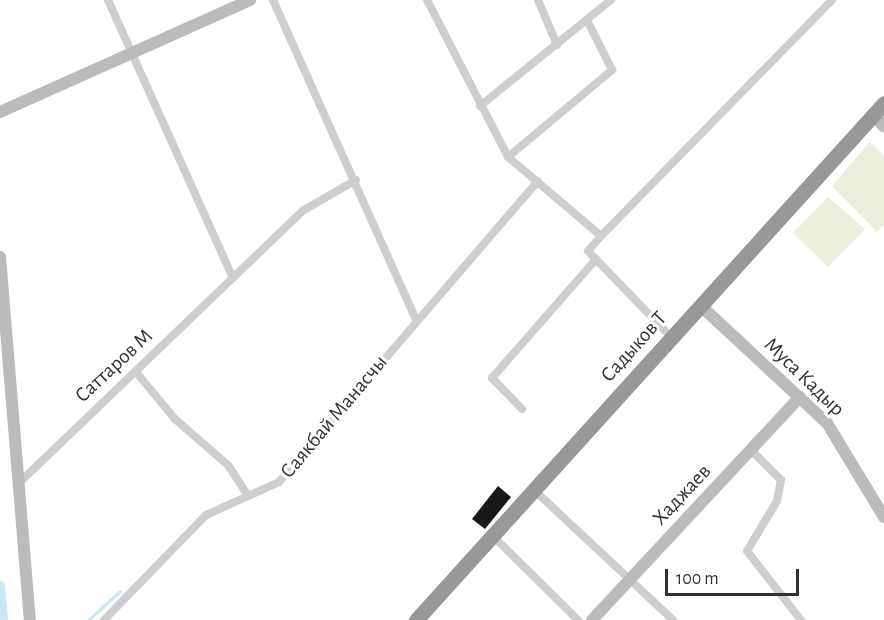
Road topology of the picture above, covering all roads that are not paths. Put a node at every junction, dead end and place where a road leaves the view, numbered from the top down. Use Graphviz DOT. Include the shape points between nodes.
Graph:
graph roads {
  1 [pos="108,0"];
  2 [pos="250,0"];
  3 [pos="273,0"];
  4 [pos="427,0"];
  5 [pos="538,0"];
  6 [pos="611,0"];
  7 [pos="832,0"];
  8 [pos="587,20"];
  9 [pos="557,45"];
  10 [pos="132,53"];
  11 [pos="480,106"];
  12 [pos="879,108"];
  13 [pos="0,112"];
  14 [pos="884,127"];
  15 [pos="508,157"];
  16 [pos="356,180"];
  17 [pos="538,181"];
  18 [pos="601,236"];
  19 [pos="0,257"];
  20 [pos="596,259"];
  21 [pos="232,276"];
  22 [pos="701,306"];
  23 [pos="416,319"];
  24 [pos="672,338"];
  25 [pos="136,372"];
  26 [pos="800,398"];
  27 [pos="522,409"];
  28 [pos="751,450"];
  29 [pos="20,482"];
  30 [pos="533,489"];
  31 [pos="248,496"];
  32 [pos="884,517"];
  33 [pos="492,535"];
  34 [pos="631,578"];
  35 [pos="30,620"];
  36 [pos="104,620"];
  37 [pos="416,620"];
  38 [pos="578,620"];
  39 [pos="592,620"];
  40 [pos="673,620"];
  41 [pos="801,620"];
  1 -- 10 [label="street"];
  2 -- 10 [label="street"];
  3 -- 16 [label="street"];
  4 -- 11 [label="street"];
  5 -- 9 [label="street"];
  6 -- 8 [label="street"];
  7 -- 18 [label="street"];
  8 -- 9 [label="street"];
  8 -- 15 [label="street" via="612,70"];
  9 -- 11 [label="street"];
  10 -- 13 [label="street"];
  10 -- 21 [label="street"];
  11 -- 15 [label="street"];
  12 -- 14 [label="street"];
  12 -- 22 [label="highway, Садыков Т"];
  15 -- 17 [label="street"];
  16 -- 21 [label="street, Саттаров М" via="304,210"];
  16 -- 23 [label="street"];
  17 -- 18 [label="street"];
  17 -- 23 [label="street, Саякбай Манасчы"];
  18 -- 20 [label="street" via="588,251"];
  19 -- 29 [label="street"];
  20 -- 24 [label="street"];
  20 -- 27 [label="street" via="492,378"];
  21 -- 25 [label="street, Саттаров М"];
  22 -- 24 [label="highway, Садыков Т"];
  22 -- 26 [label="street, Муса Кадыр"];
  23 -- 31 [label="street, Саякбай Манасчы" via="302,459 279,482"];
  24 -- 30 [label="highway, Садыков Т"];
  25 -- 29 [label="street, Саттаров М"];
  25 -- 31 [label="street" via="176,419 228,465"];
  26 -- 28 [label="street, Хаджаев"];
  26 -- 32 [label="street, Муса Кадыр" via="827,423"];
  28 -- 34 [label="street, Хаджаев"];
  28 -- 41 [label="street" via="781,480 777,501 747,552"];
  29 -- 35 [label="street"];
  30 -- 33 [label="highway, Садыков Т"];
  30 -- 34 [label="street"];
  31 -- 36 [label="street, Саякбай Манасчы" via="206,515"];
  33 -- 37 [label="highway, Садыков Т"];
  33 -- 38 [label="street"];
  34 -- 39 [label="street, Хаджаев"];
  34 -- 40 [label="street"];
}
